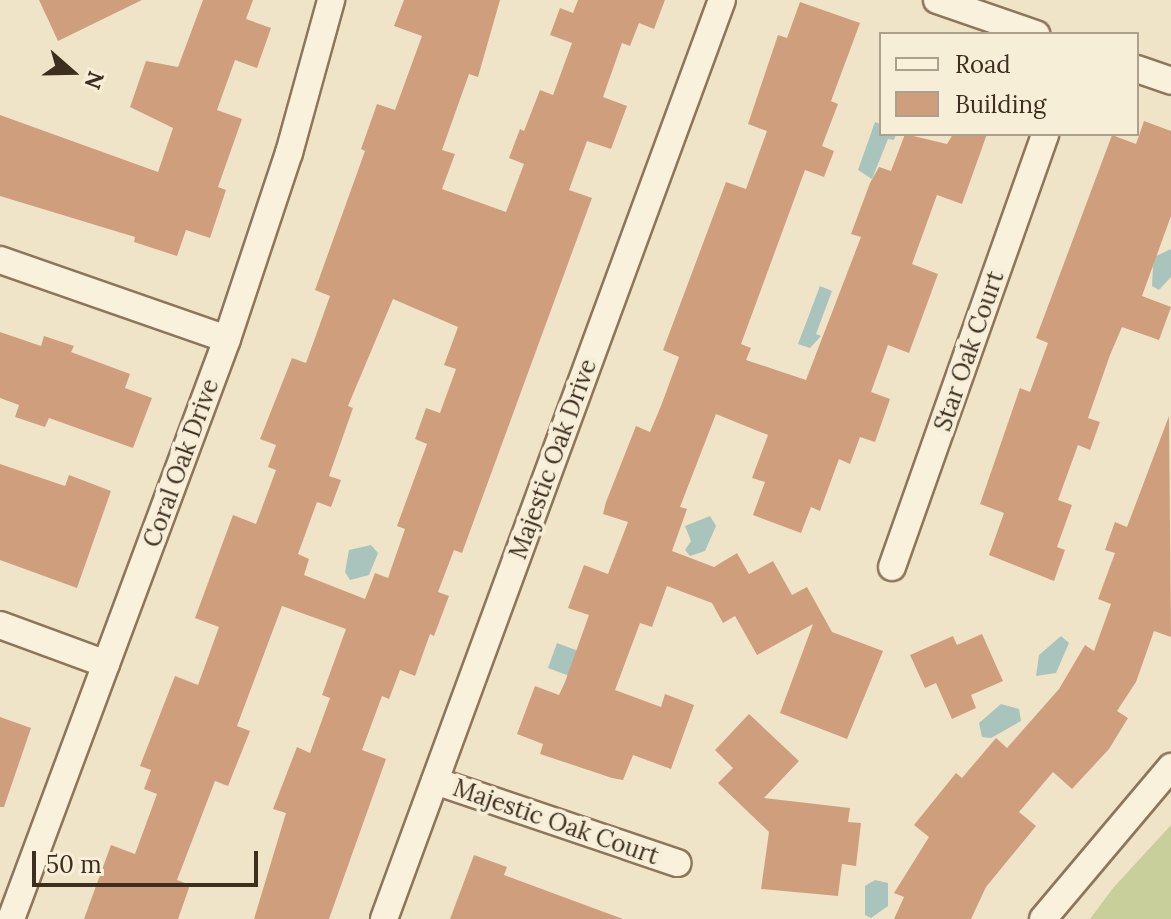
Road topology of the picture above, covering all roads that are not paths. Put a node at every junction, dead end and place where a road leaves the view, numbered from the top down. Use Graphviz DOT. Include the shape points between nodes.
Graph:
graph roads {
  1 [pos="331,0"];
  2 [pos="722,0"];
  3 [pos="937,0"];
  4 [pos="1030,32"];
  5 [pos="1139,70"];
  6 [pos="1171,81"];
  7 [pos="1044,136"];
  8 [pos="0,260"];
  9 [pos="227,339"];
  10 [pos="892,567"];
  11 [pos="0,625"];
  12 [pos="106,664"];
  13 [pos="1171,767"];
  14 [pos="435,781"];
  15 [pos="677,863"];
  16 [pos="11,919"];
  17 [pos="384,919"];
  18 [pos="1043,919"];
  1 -- 9 [label="street, Coral Oak Drive" via="289,153"];
  2 -- 14 [label="street, Majestic Oak Drive"];
  3 -- 4 [label="street"];
  5 -- 6 [label="street"];
  7 -- 10 [label="street, Star Oak Court"];
  8 -- 9 [label="street"];
  9 -- 12 [label="street, Coral Oak Drive"];
  11 -- 12 [label="street"];
  12 -- 16 [label="street, Coral Oak Drive"];
  13 -- 18 [label="street"];
  14 -- 15 [label="street, Majestic Oak Court"];
  14 -- 17 [label="street, Majestic Oak Drive"];
}
